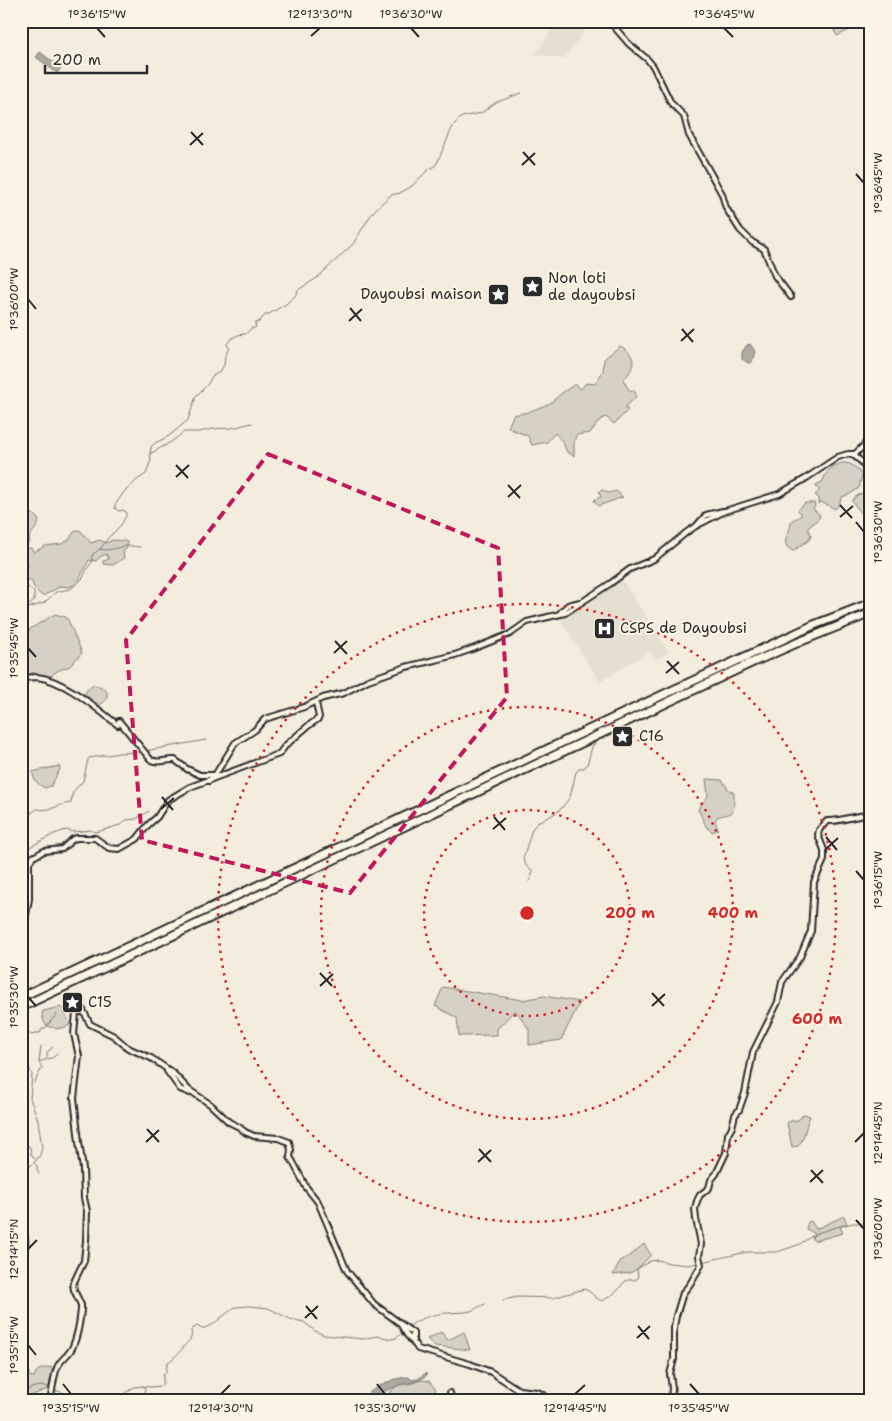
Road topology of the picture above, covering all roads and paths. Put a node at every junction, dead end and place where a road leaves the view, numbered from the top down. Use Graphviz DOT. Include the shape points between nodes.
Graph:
graph roads {
  1 [pos="609,21"];
  2 [pos="791,297"];
  3 [pos="871,438"];
  4 [pos="853,454"];
  5 [pos="871,478"];
  6 [pos="871,603"];
  7 [pos="871,613"];
  8 [pos="21,678"];
  9 [pos="316,702"];
  10 [pos="215,775"];
  11 [pos="222,776"];
  12 [pos="209,781"];
  13 [pos="871,815"];
  14 [pos="24,925"];
  15 [pos="21,997"];
  16 [pos="21,1007"];
  17 [pos="450,1393"];
  18 [pos="50,1400"];
  19 [pos="452,1400"];
  20 [pos="549,1400"];
  21 [pos="671,1400"];
  1 -- 2 [label="street" via="653,66 671,104 684,116 689,135 722,194 726,208 743,233 764,249 775,276"];
  3 -- 4 [label="street"];
  4 -- 5 [label="street"];
  4 -- 9 [label="street" via="838,457 779,494 706,514 696,526 654,559 630,569 584,601 568,605 558,615 526,622 510,634 475,648 406,667"];
  6 -- 15 [label="highway" via="805,629 677,688"];
  7 -- 16 [label="highway" via="751,663"];
  8 -- 10 [label="street" via="37,677 79,696 119,723 151,760 175,760 200,775"];
  9 -- 10 [label="street" via="266,719 236,743"];
  9 -- 11 [label="street" via="318,719 279,754"];
  10 -- 11 [label="street"];
  10 -- 12 [label="street"];
  11 -- 12 [label="street"];
  12 -- 14 [label="street" via="190,787 168,800 157,818 137,839 119,849 109,848 95,838 77,838 62,848 44,851 33,858 29,863 29,899"];
  13 -- 21 [label="street" via="827,821 819,830 824,860 814,882 810,931 800,956 782,982 778,1002 753,1052 739,1110 728,1134 726,1153 708,1188 697,1201 701,1265 682,1293 676,1316 670,1374"];
  17 -- 19 [label="street"];
  18 -- 20 [label="street" via="57,1369 75,1341 81,1310 73,1284 84,1261 86,1211 74,1098 79,1056 74,1034 76,1013 83,1010 90,1024 164,1067 180,1089 210,1104 226,1120 250,1135 289,1142 290,1157 318,1202 347,1271 374,1304 413,1333 418,1349 491,1372 519,1390 537,1392"];
}
